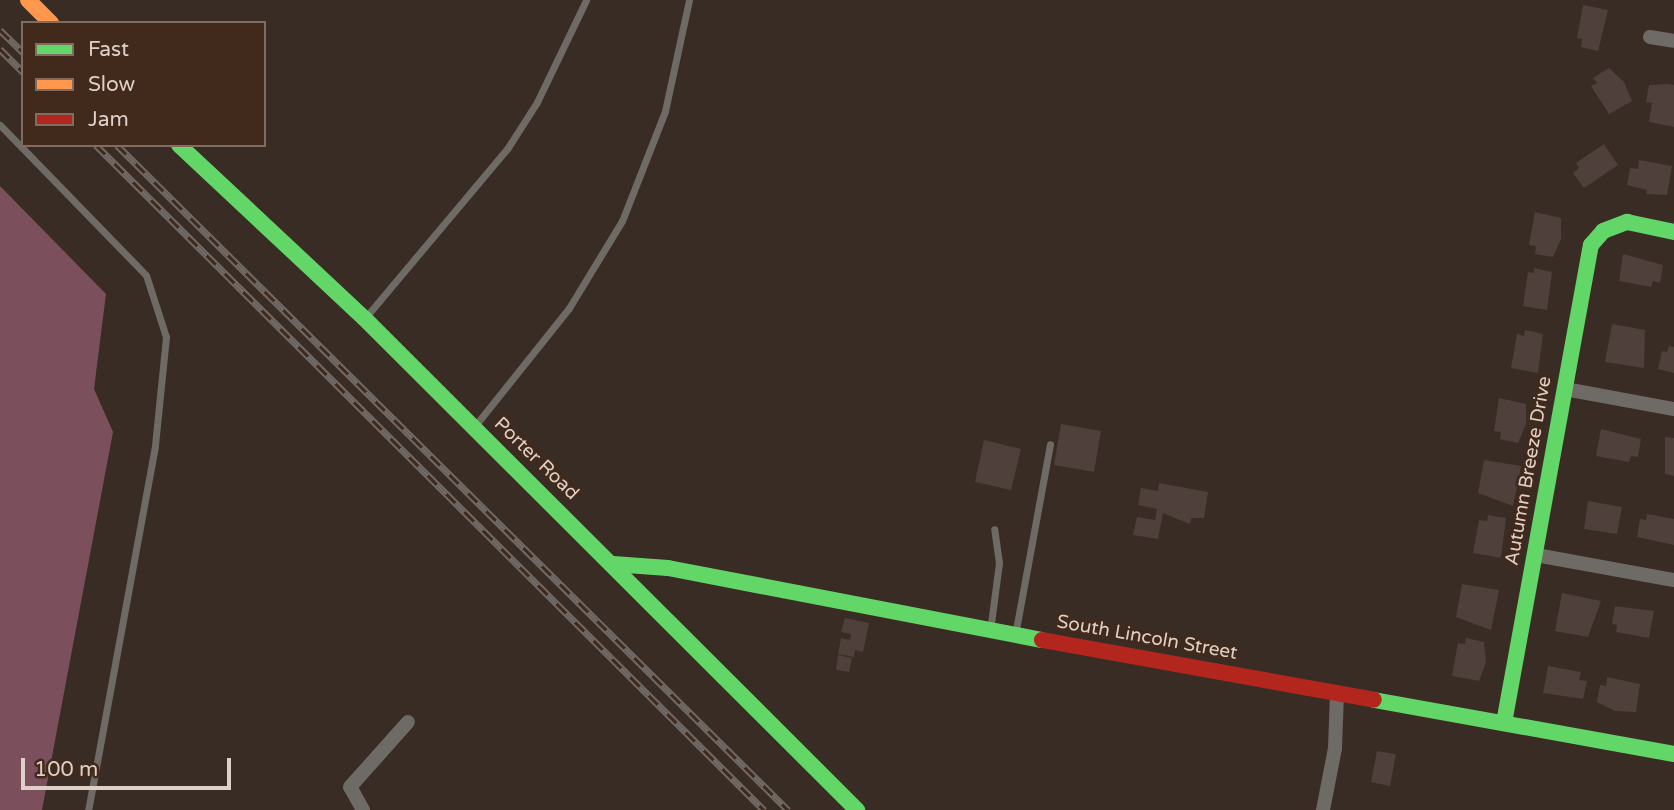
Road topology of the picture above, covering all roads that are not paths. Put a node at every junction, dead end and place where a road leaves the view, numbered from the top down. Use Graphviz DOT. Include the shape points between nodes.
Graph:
graph roads {
  1 [pos="28,0"];
  2 [pos="586,0"];
  3 [pos="689,0"];
  4 [pos="49,21"];
  5 [pos="1650,37"];
  6 [pos="1674,41"];
  7 [pos="0,125"];
  8 [pos="21,147"];
  9 [pos="21,147"];
  10 [pos="181,147"];
  11 [pos="1674,232"];
  12 [pos="364,318"];
  13 [pos="1565,389"];
  14 [pos="1674,409"];
  15 [pos="473,428"];
  16 [pos="1050,444"];
  17 [pos="994,529"];
  18 [pos="1536,555"];
  19 [pos="612,564"];
  20 [pos="1674,580"];
  21 [pos="990,631"];
  22 [pos="1015,636"];
  23 [pos="1337,694"];
  24 [pos="408,722"];
  25 [pos="1504,723"];
  26 [pos="1674,754"];
  27 [pos="88,810"];
  28 [pos="363,810"];
  29 [pos="857,810"];
  30 [pos="1323,810"];
  1 -- 4 [label="street"];
  2 -- 12 [label="lane" via="537,102 507,149"];
  3 -- 15 [label="lane" via="665,111 622,221 569,308"];
  5 -- 6 [label="street"];
  7 -- 8 [label="lane"];
  9 -- 27 [label="lane" via="146,275 166,337 155,446"];
  10 -- 12 [label="street, Porter Road"];
  11 -- 13 [label="street, Autumn Breeze Drive" via="1627,222 1603,230 1591,245"];
  12 -- 15 [label="street, Porter Road"];
  13 -- 14 [label="street"];
  13 -- 18 [label="street, Autumn Breeze Drive"];
  15 -- 19 [label="street, Porter Road"];
  16 -- 22 [label="lane"];
  17 -- 21 [label="lane" via="999,563"];
  18 -- 20 [label="street"];
  18 -- 25 [label="street, Autumn Breeze Drive"];
  19 -- 21 [label="street, South Lincoln Street" via="668,568"];
  19 -- 29 [label="street, Porter Road"];
  21 -- 22 [label="street, South Lincoln Street"];
  22 -- 23 [label="street, South Lincoln Street"];
  23 -- 25 [label="street, South Lincoln Street"];
  23 -- 30 [label="street" via="1335,748"];
  24 -- 28 [label="street" via="361,769 350,787"];
  25 -- 26 [label="street, South Lincoln Street"];
}
